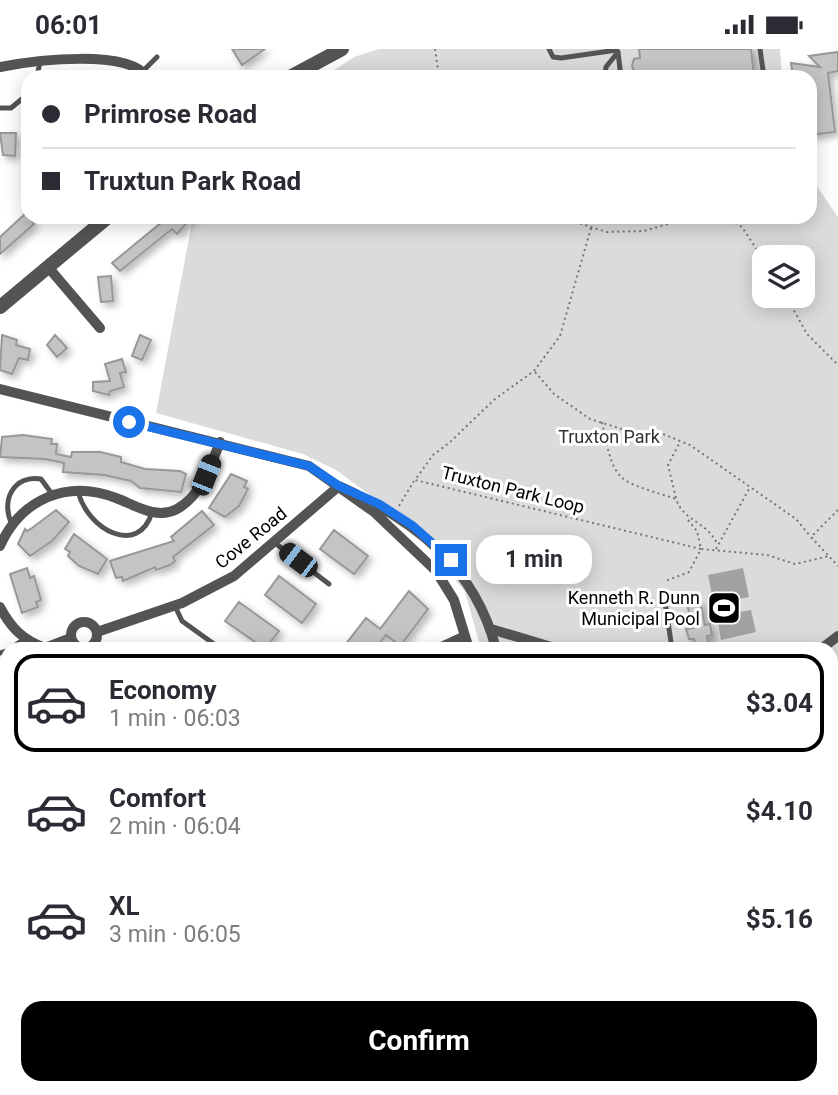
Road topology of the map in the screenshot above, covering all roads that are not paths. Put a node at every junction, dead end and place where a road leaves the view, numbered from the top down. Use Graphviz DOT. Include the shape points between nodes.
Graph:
graph roads {
  1 [pos="549,49"];
  2 [pos="760,49"];
  3 [pos="339,50"];
  4 [pos="617,50"];
  5 [pos="157,57"];
  6 [pos="40,59"];
  7 [pos="0,67"];
  8 [pos="38,70"];
  9 [pos="141,70"];
  10 [pos="148,70"];
  11 [pos="303,70"];
  12 [pos="606,70"];
  13 [pos="620,70"];
  14 [pos="763,70"];
  15 [pos="21,99"];
  16 [pos="0,107"];
  17 [pos="100,224"];
  18 [pos="48,267"];
  19 [pos="0,307"];
  20 [pos="100,328"];
  21 [pos="0,389"];
  22 [pos="220,442"];
  23 [pos="339,486"];
  24 [pos="78,490"];
  25 [pos="52,494"];
  26 [pos="152,512"];
  27 [pos="12,524"];
  28 [pos="275,543"];
  29 [pos="0,546"];
  30 [pos="329,584"];
  31 [pos="662,599"];
  32 [pos="175,606"];
  33 [pos="0,607"];
  34 [pos="491,629"];
  35 [pos="97,632"];
  36 [pos="465,636"];
  37 [pos="71,638"];
  38 [pos="23,639"];
  39 [pos="19,642"];
  40 [pos="30,642"];
  41 [pos="62,642"];
  42 [pos="74,642"];
  43 [pos="95,642"];
  44 [pos="211,642"];
  45 [pos="452,642"];
  46 [pos="467,642"];
  47 [pos="494,642"];
  48 [pos="535,642"];
  49 [pos="671,642"];
  1 -- 4 [label="lane" via="561,58"];
  2 -- 14 [label="lane"];
  3 -- 11 [label="street"];
  4 -- 12 [label="lane"];
  4 -- 13 [label="lane"];
  5 -- 10 [label="lane"];
  6 -- 7 [label="street"];
  6 -- 8 [label="lane"];
  6 -- 9 [label="street" via="85,50 109,52"];
  15 -- 16 [label="lane" via="11,107"];
  17 -- 18 [label="street"];
  18 -- 19 [label="street"];
  18 -- 20 [label="street"];
  21 -- 22 [label="street"];
  22 -- 23 [label="street" via="309,466"];
  22 -- 26 [label="street" via="192,495 177,509"];
  23 -- 28 [label="street, Cove Road"];
  23 -- 34 [label="street" via="379,504 441,550 468,583"];
  23 -- 36 [label="street" via="374,512 436,571 454,600"];
  24 -- 25 [label="street"];
  24 -- 26 [label="street"];
  24 -- 26 [label="lane" via="84,511 106,531 121,535 137,532"];
  25 -- 27 [label="street"];
  25 -- 27 [label="lane" via="41,479 33,477 13,485 4,504"];
  27 -- 29 [label="street"];
  28 -- 30 [label="lane"];
  28 -- 32 [label="street, Cove Road" via="234,576"];
  31 -- 49 [label="lane"];
  32 -- 35 [label="street, Cove Road"];
  32 -- 44 [label="lane" via="182,621"];
  33 -- 38 [label="street"];
  34 -- 47 [label="street"];
  34 -- 48 [label="street"];
  35 -- 37 [label="street" via="83,621 72,629"];
  35 -- 43 [label="street"];
  36 -- 45 [label="street"];
  36 -- 46 [label="street"];
  37 -- 41 [label="street"];
  37 -- 42 [label="street"];
  38 -- 39 [label="lane"];
  38 -- 40 [label="street"];
}
